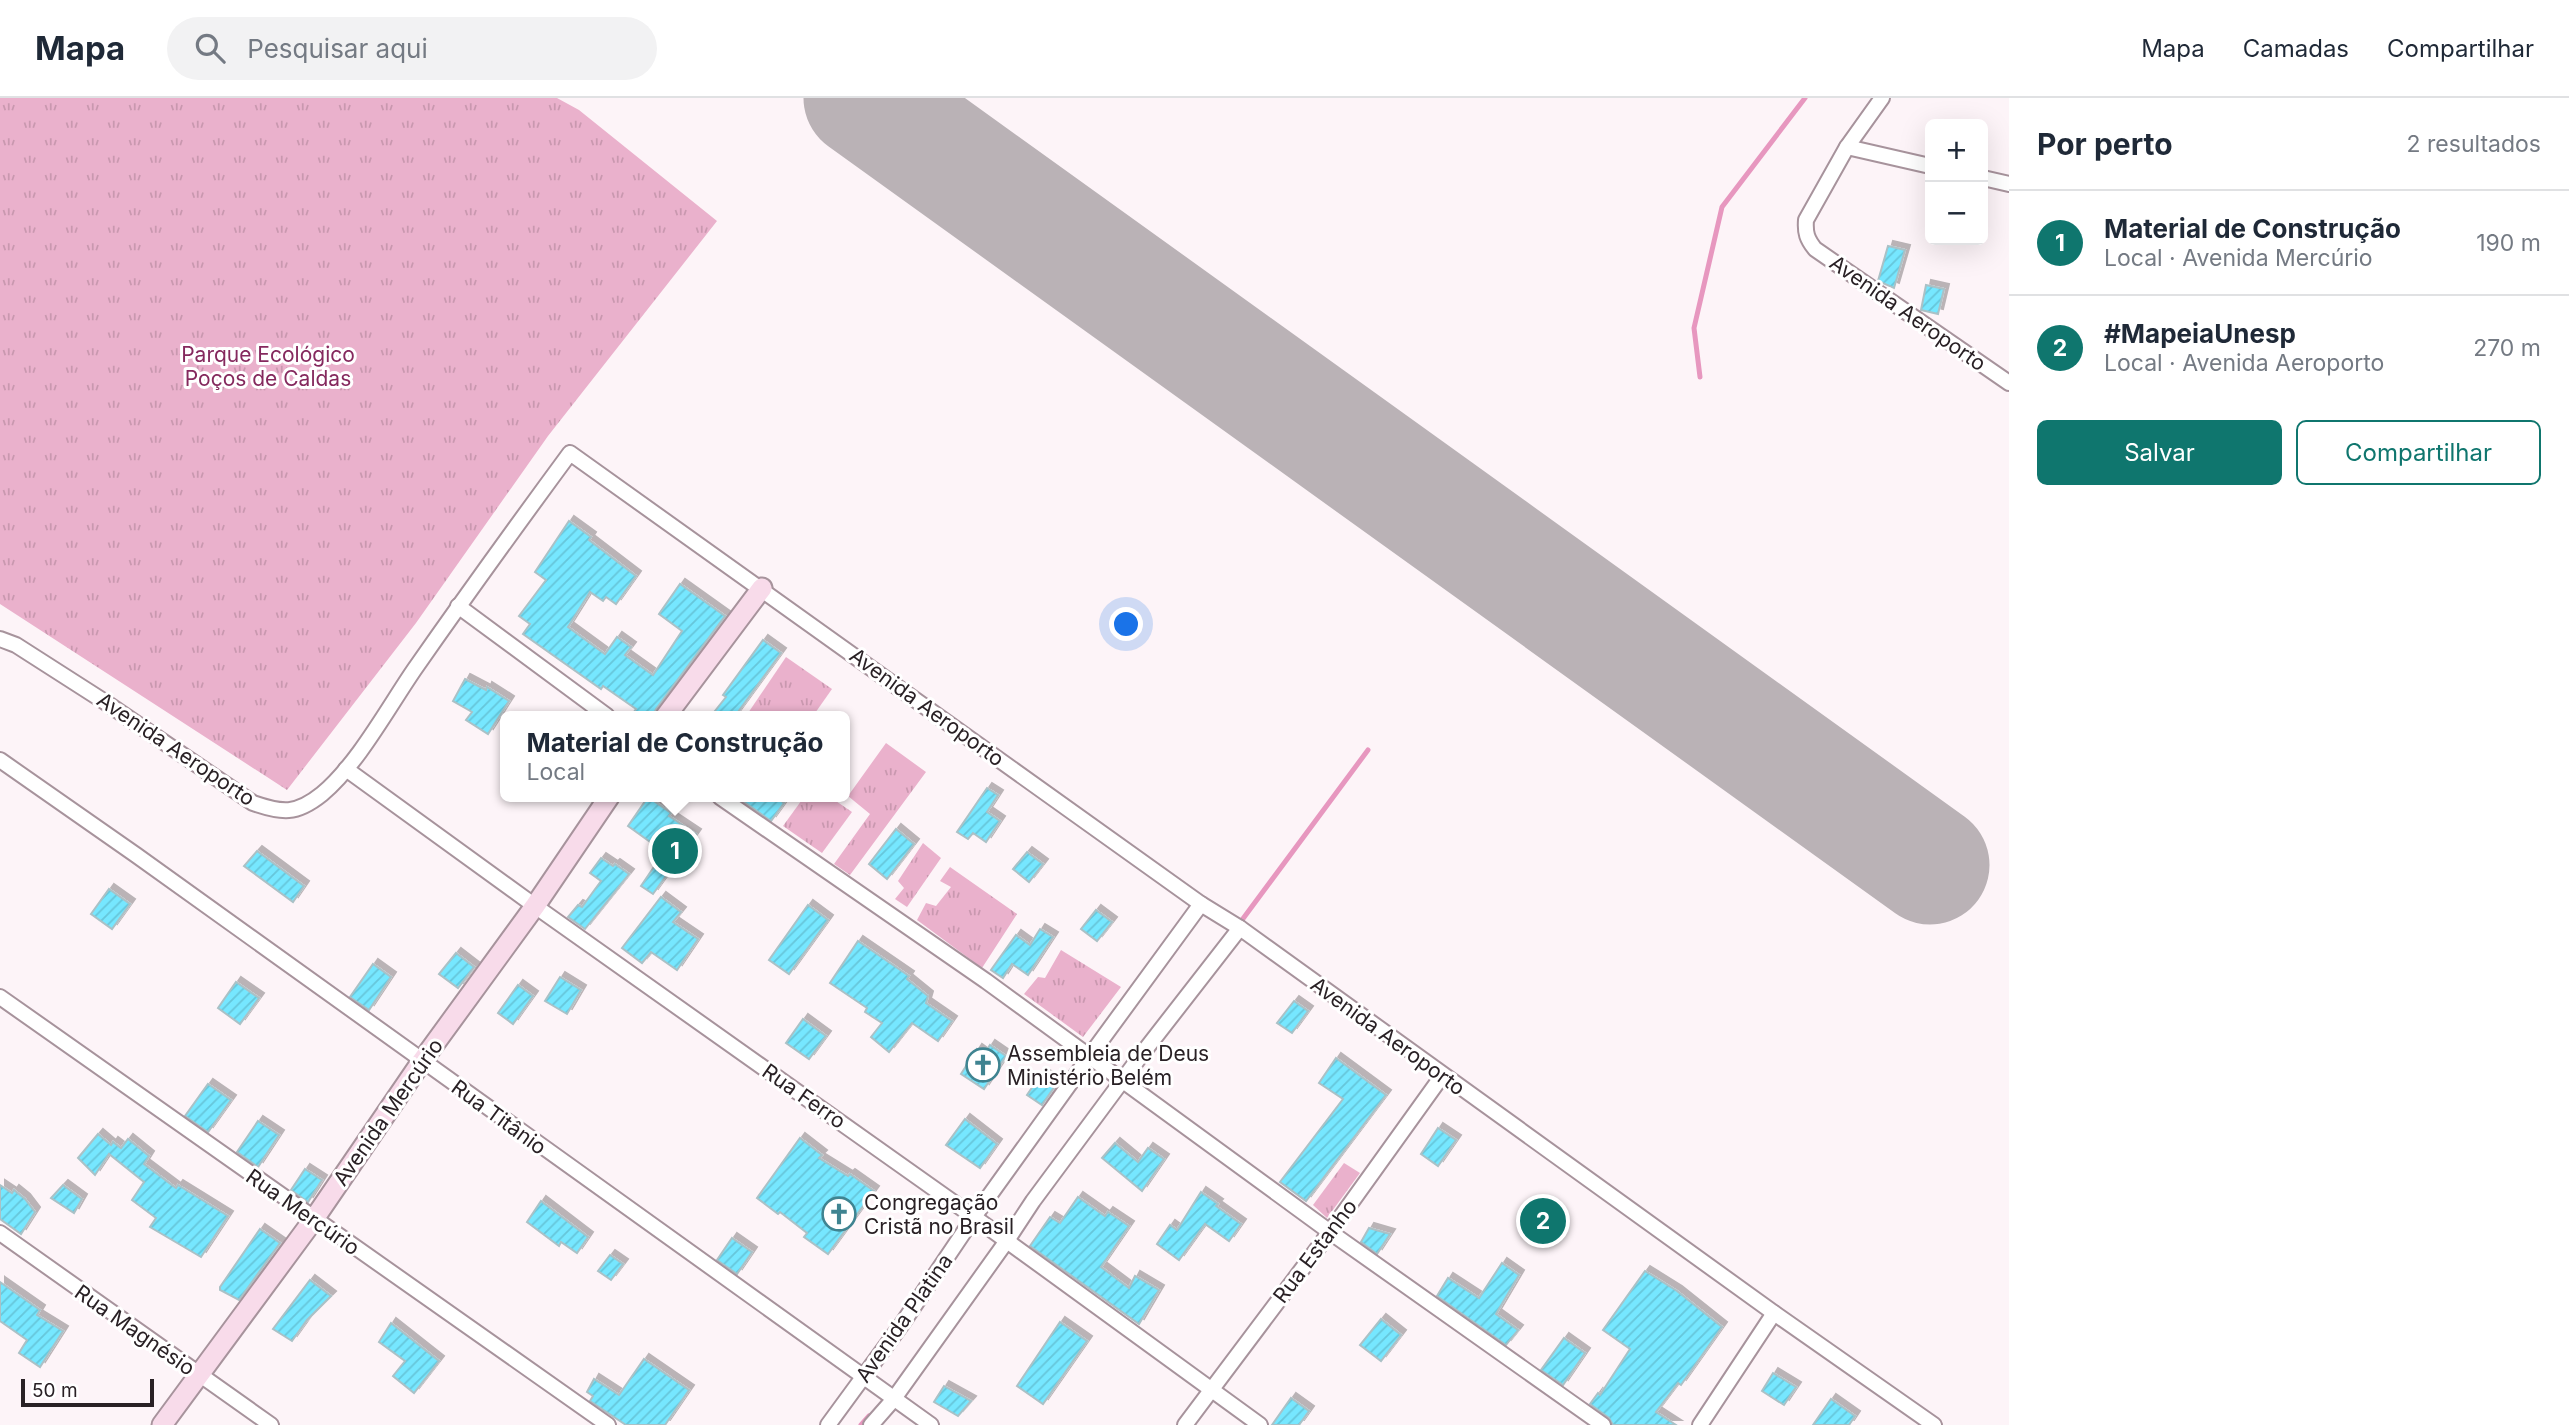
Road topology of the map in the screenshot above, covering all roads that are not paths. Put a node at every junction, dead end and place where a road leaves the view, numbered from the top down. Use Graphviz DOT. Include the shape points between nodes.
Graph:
graph roads {
  1 [pos="1882,98"];
  2 [pos="1847,148"];
  3 [pos="1925,165"];
  4 [pos="1988,179"];
  5 [pos="2009,184"];
  6 [pos="2009,383"];
  7 [pos="762,588"];
  8 [pos="458,606"];
  9 [pos="0,639"];
  10 [pos="600,711"];
  11 [pos="670,711"];
  12 [pos="0,760"];
  13 [pos="346,769"];
  14 [pos="606,802"];
  15 [pos="727,802"];
  16 [pos="1201,904"];
  17 [pos="535,906"];
  18 [pos="1240,928"];
  19 [pos="0,997"];
  20 [pos="1089,1057"];
  21 [pos="422,1061"];
  22 [pos="1442,1076"];
  23 [pos="1122,1082"];
  24 [pos="974,1217"];
  25 [pos="314,1219"];
  26 [pos="1330,1232"];
  27 [pos="0,1233"];
  28 [pos="1006,1242"];
  29 [pos="1774,1313"];
  30 [pos="197,1374"];
  31 [pos="863,1376"];
  32 [pos="1210,1390"];
  33 [pos="894,1400"];
  34 [pos="162,1425"];
  35 [pos="271,1425"];
  36 [pos="608,1425"];
  37 [pos="828,1425"];
  38 [pos="871,1425"];
  39 [pos="931,1425"];
  40 [pos="1185,1425"];
  41 [pos="1260,1425"];
  42 [pos="1603,1425"];
  43 [pos="1700,1425"];
  44 [pos="1934,1425"];
  1 -- 2 [label="street"];
  2 -- 3 [label="street"];
  2 -- 6 [label="street, Avenida Aeroporto" via="1806,220 1808,241"];
  4 -- 5 [label="street"];
  7 -- 8 [label="street, Avenida Aeroporto" via="570,453"];
  7 -- 11 [label="street"];
  7 -- 16 [label="street, Avenida Aeroporto"];
  8 -- 10 [label="street"];
  8 -- 13 [label="street, Avenida Aeroporto"];
  9 -- 13 [label="street, Avenida Aeroporto" via="95,695 253,803 281,812 301,807 321,795"];
  12 -- 21 [label="street, Rua Titânio"];
  13 -- 17 [label="street, Rua Ferro"];
  14 -- 17 [label="street, Avenida Mercúrio"];
  15 -- 20 [label="street"];
  16 -- 18 [label="street, Avenida Aeroporto"];
  16 -- 20 [label="street, Avenida Platina"];
  17 -- 21 [label="street, Avenida Mercúrio"];
  17 -- 24 [label="street, Rua Ferro"];
  18 -- 22 [label="street, Avenida Aeroporto"];
  18 -- 23 [label="street, Avenida Platina"];
  19 -- 25 [label="street, Rua Mercúrio"];
  20 -- 23 [label="street"];
  20 -- 24 [label="street, Avenida Platina"];
  21 -- 25 [label="street, Avenida Mercúrio"];
  21 -- 31 [label="street, Rua Titânio"];
  22 -- 26 [label="street, Rua Estanho"];
  22 -- 29 [label="street, Avenida Aeroporto"];
  23 -- 26 [label="street"];
  23 -- 28 [label="street, Avenida Platina"];
  24 -- 28 [label="street, Rua Ferro"];
  24 -- 31 [label="street, Avenida Platina"];
  25 -- 30 [label="street, Avenida Mercúrio"];
  25 -- 36 [label="street, Rua Mercúrio"];
  26 -- 32 [label="street, Rua Estanho"];
  26 -- 42 [label="street"];
  27 -- 30 [label="street, Rua Magnésio"];
  28 -- 32 [label="street, Rua Ferro"];
  28 -- 33 [label="street, Avenida Platina"];
  29 -- 43 [label="street"];
  29 -- 44 [label="street, Avenida Aeroporto"];
  30 -- 34 [label="street, Avenida Mercúrio"];
  30 -- 35 [label="street, Rua Magnésio"];
  31 -- 33 [label="street, Rua Titânio"];
  31 -- 37 [label="street, Avenida Platina"];
  32 -- 40 [label="street, Rua Estanho"];
  32 -- 41 [label="street, Rua Ferro"];
  33 -- 38 [label="street, Avenida Platina"];
  33 -- 39 [label="street, Rua Titânio"];
}
